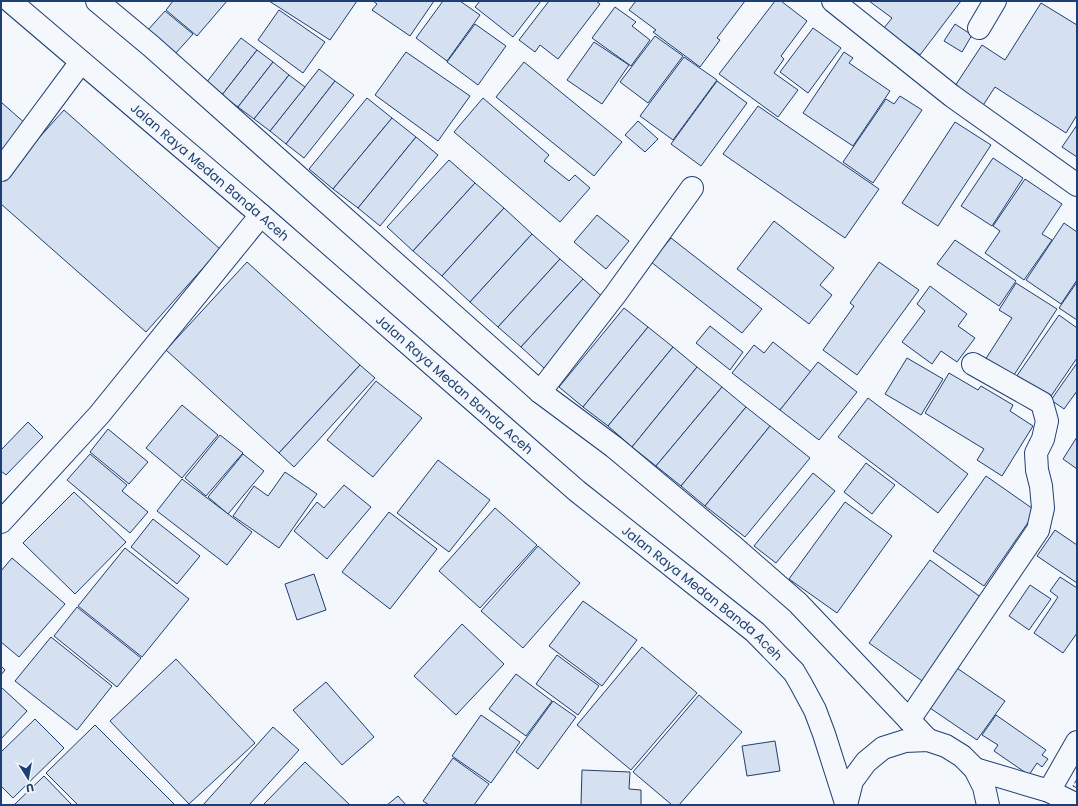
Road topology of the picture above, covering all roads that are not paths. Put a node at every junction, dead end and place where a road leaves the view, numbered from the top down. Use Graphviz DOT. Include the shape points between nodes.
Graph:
graph roads {
  1 [pos="10,1"];
  2 [pos="98,1"];
  3 [pos="833,1"];
  4 [pos="995,1"];
  5 [pos="979,28"];
  6 [pos="81,62"];
  7 [pos="1,170"];
  8 [pos="1077,185"];
  9 [pos="692,188"];
  10 [pos="261,215"];
  11 [pos="973,364"];
  12 [pos="540,392"];
  13 [pos="1,522"];
  14 [pos="909,720"];
  15 [pos="928,740"];
  16 [pos="1077,742"];
  17 [pos="975,769"];
  18 [pos="1049,791"];
  19 [pos="846,804"];
  20 [pos="988,805"];
  21 [pos="1077,805"];
  1 -- 6 [label="main road, Jalan Raya Medan Banda Aceh"];
  2 -- 12 [label="main road"];
  3 -- 8 [label="main road" via="952,96"];
  4 -- 5 [label="main road"];
  6 -- 7 [label="main road"];
  6 -- 10 [label="main road, Jalan Raya Medan Banda Aceh"];
  9 -- 12 [label="main road" via="615,295"];
  10 -- 13 [label="main road" via="99,415"];
  10 -- 19 [label="main road, Jalan Raya Medan Banda Aceh" via="577,491 770,646 794,672 815,710"];
  11 -- 14 [label="main road" via="1042,403 1047,421 1036,453 1043,508 1038,530"];
  12 -- 14 [label="main road" via="614,447 792,598"];
  14 -- 15 [label="main road"];
  15 -- 17 [label="main road" via="957,752"];
  15 -- 19 [label="main road" via="905,741 883,748 866,762 852,781"];
  16 -- 18 [label="main road"];
  17 -- 18 [label="main road"];
  17 -- 20 [label="main road" via="984,787"];
  18 -- 21 [label="main road"];
}
